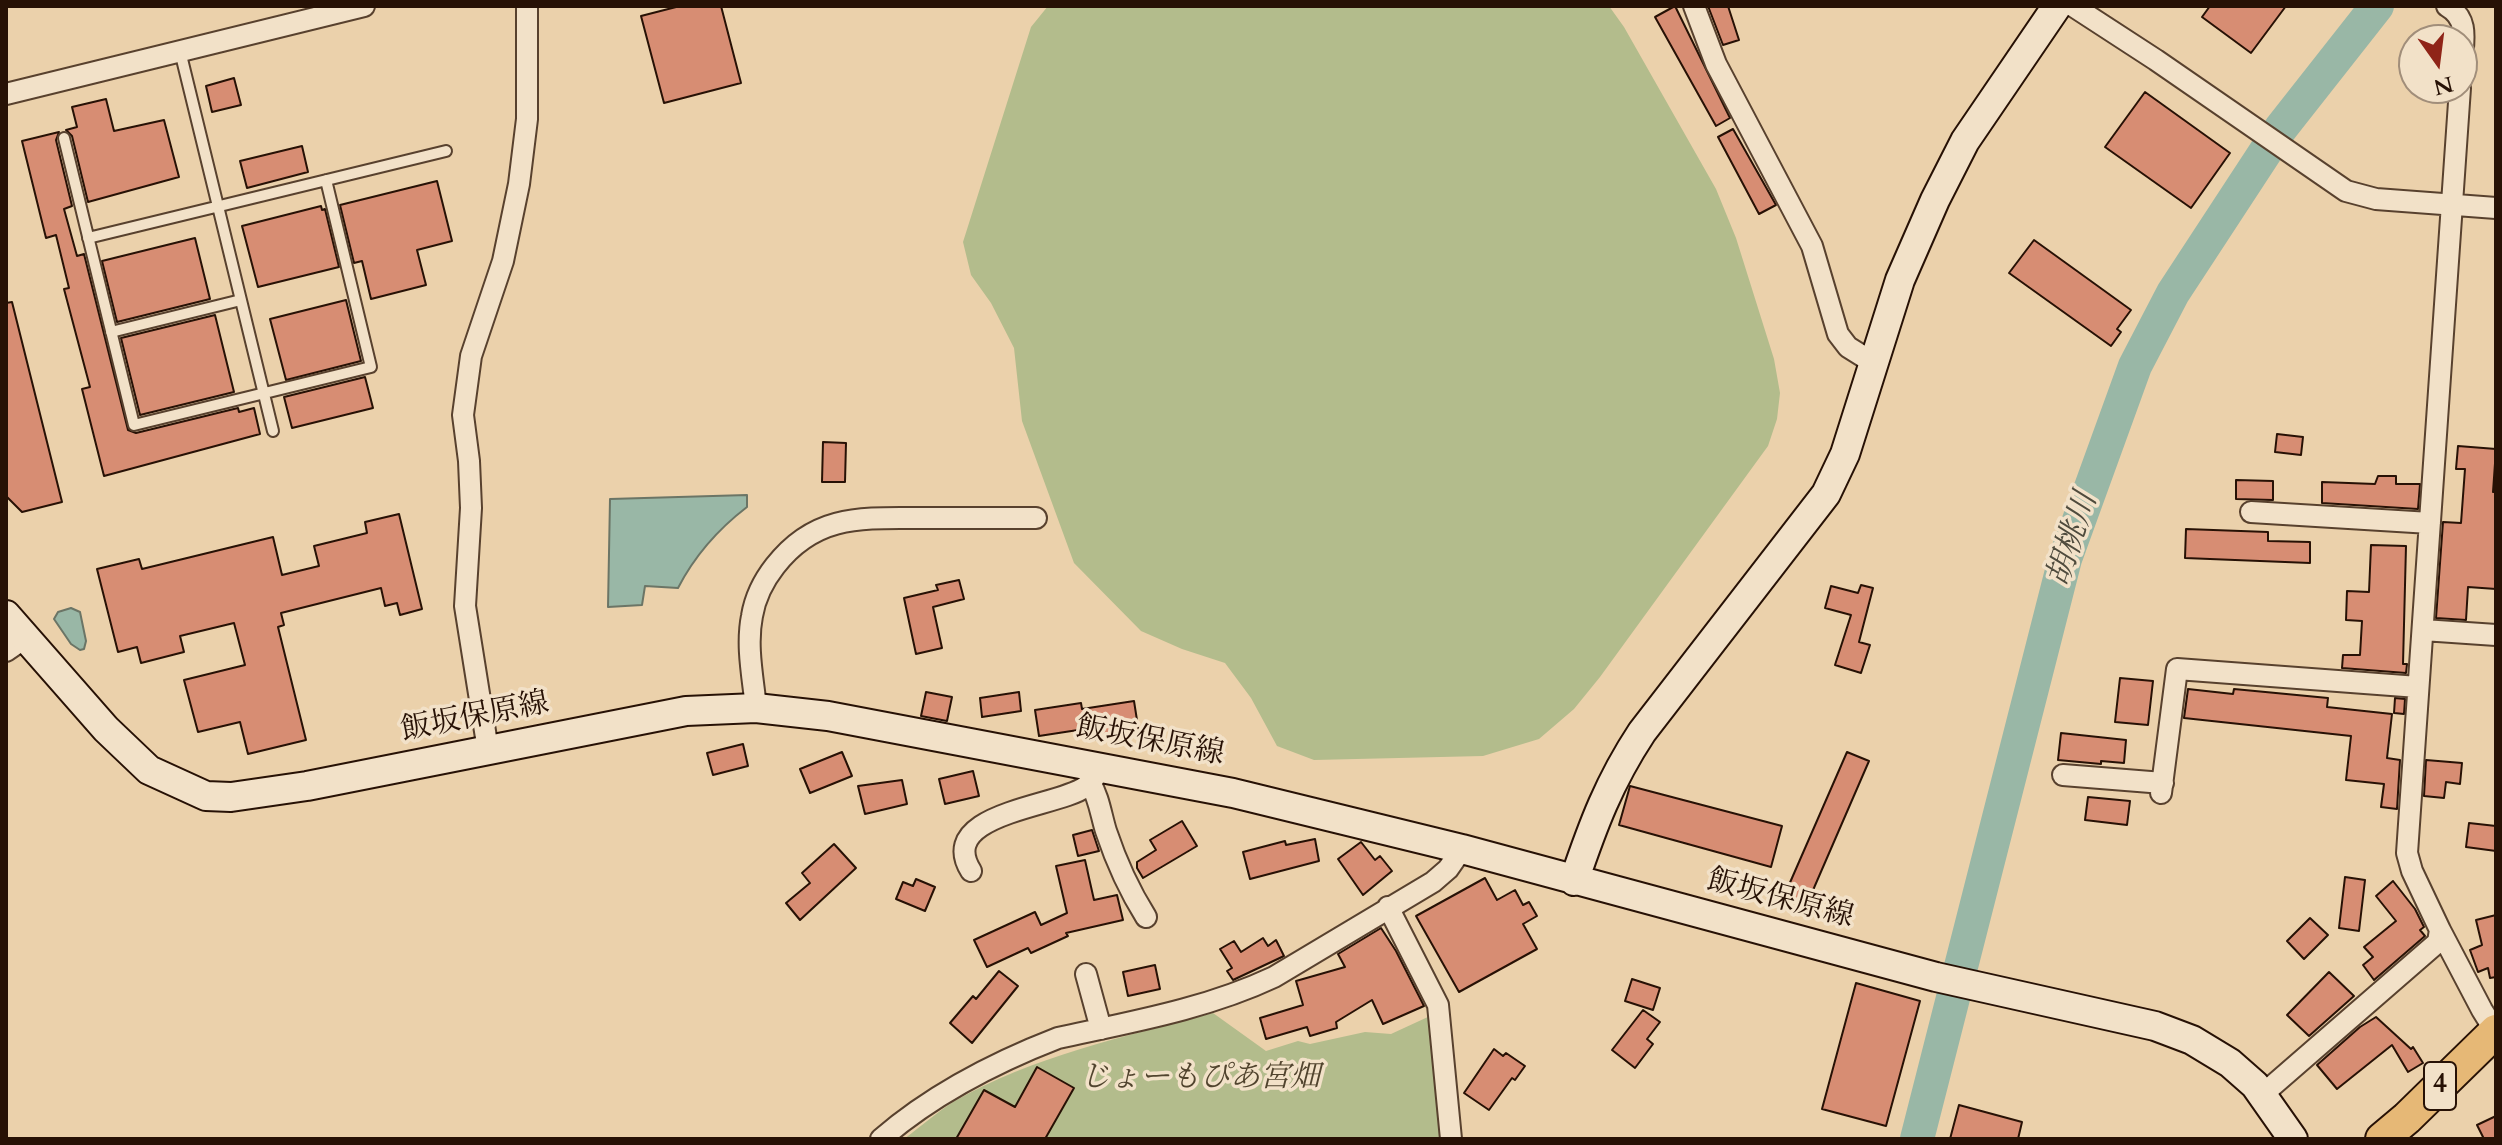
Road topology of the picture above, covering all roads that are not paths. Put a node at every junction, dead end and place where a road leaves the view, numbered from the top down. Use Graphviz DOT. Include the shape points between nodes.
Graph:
graph roads {
  1 [pos="364,6"];
  2 [pos="527,6"];
  3 [pos="1694,6"];
  4 [pos="2057,6"];
  5 [pos="2073,6"];
  6 [pos="2447,6"];
  7 [pos="2463,24"];
  8 [pos="180,51"];
  9 [pos="6,94"];
  10 [pos="2459,104"];
  11 [pos="64,138"];
  12 [pos="446,151"];
  13 [pos="326,180"];
  14 [pos="2451,205"];
  15 [pos="218,206"];
  16 [pos="2496,208"];
  17 [pos="88,238"];
  18 [pos="241,300"];
  19 [pos="111,332"];
  20 [pos="1872,362"];
  21 [pos="264,394"];
  22 [pos="273,431"];
  23 [pos="2251,512"];
  24 [pos="1036,518"];
  25 [pos="2430,523"];
  26 [pos="6,615"];
  27 [pos="2423,630"];
  28 [pos="2496,635"];
  29 [pos="16,644"];
  30 [pos="2418,687"];
  31 [pos="756,708"];
  32 [pos="488,750"];
  33 [pos="1094,775"];
  34 [pos="2063,775"];
  35 [pos="1462,849"];
  36 [pos="971,871"];
  37 [pos="1574,881"];
  38 [pos="1388,907"];
  39 [pos="1146,917"];
  40 [pos="2440,930"];
  41 [pos="1086,974"];
  42 [pos="1101,1029"];
  43 [pos="2496,1031"];
  44 [pos="2263,1094"];
  45 [pos="891,1136"];
  46 [pos="1451,1139"];
  47 [pos="2293,1139"];
  48 [pos="2382,1139"];
  1 -- 8 [label="street"];
  2 -- 32 [label="street" via="527,119 517,198 503,261 471,356 463,415 471,508 465,606"];
  3 -- 20 [label="street" via="1716,64 1812,246 1838,334"];
  4 -- 20 [label="main road" via="1965,141 1909,256"];
  5 -- 14 [label="street" via="2346,191"];
  6 -- 7 [label="street"];
  8 -- 9 [label="street"];
  8 -- 15 [label="lane"];
  10 -- 14 [label="street"];
  11 -- 17 [label="lane"];
  12 -- 13 [label="lane"];
  13 -- 15 [label="lane"];
  13 -- 21 [label="lane" via="371,367"];
  14 -- 16 [label="street"];
  14 -- 25 [label="street"];
  15 -- 17 [label="lane"];
  15 -- 18 [label="lane"];
  17 -- 19 [label="lane"];
  18 -- 19 [label="lane"];
  18 -- 21 [label="lane"];
  19 -- 21 [label="lane" via="134,425"];
  20 -- 37 [label="main road" via="1845,454 1826,494 1624,759 1593,824"];
  21 -- 22 [label="lane"];
  23 -- 25 [label="street"];
  24 -- 31 [label="street" via="865,518 831,524 802,539 771,572 752,615"];
  25 -- 27 [label="street"];
  26 -- 29 [label="main road, 飯坂保原線"];
  27 -- 28 [label="street"];
  27 -- 30 [label="street"];
  29 -- 32 [label="main road, 飯坂保原線" via="149,770 206,796 307,786"];
  30 -- 34 [label="street" via="2177,669 2162,788"];
  30 -- 40 [label="street" via="2407,853"];
  31 -- 32 [label="main road, 飯坂保原線" via="686,711"];
  31 -- 33 [label="main road, 飯坂保原線" via="828,716"];
  33 -- 35 [label="main road, 飯坂保原線" via="1233,793"];
  33 -- 36 [label="street" via="1073,794 1005,814 974,832 963,849"];
  33 -- 39 [label="street" via="1105,829"];
  35 -- 37 [label="main road, 飯坂保原線"];
  35 -- 38 [label="street" via="1433,882"];
  37 -- 44 [label="main road, 飯坂保原線" via="1936,977 2174,1032 2220,1055"];
  38 -- 42 [label="street" via="1249,988"];
  38 -- 46 [label="street" via="1438,1005"];
  40 -- 43 [label="street"];
  40 -- 44 [label="street" via="2438,942"];
  41 -- 42 [label="street"];
  42 -- 45 [label="street" via="1058,1038 998,1063"];
  43 -- 48 [label="main road, 4"];
  44 -- 47 [label="main road, 飯坂保原線"];
}
